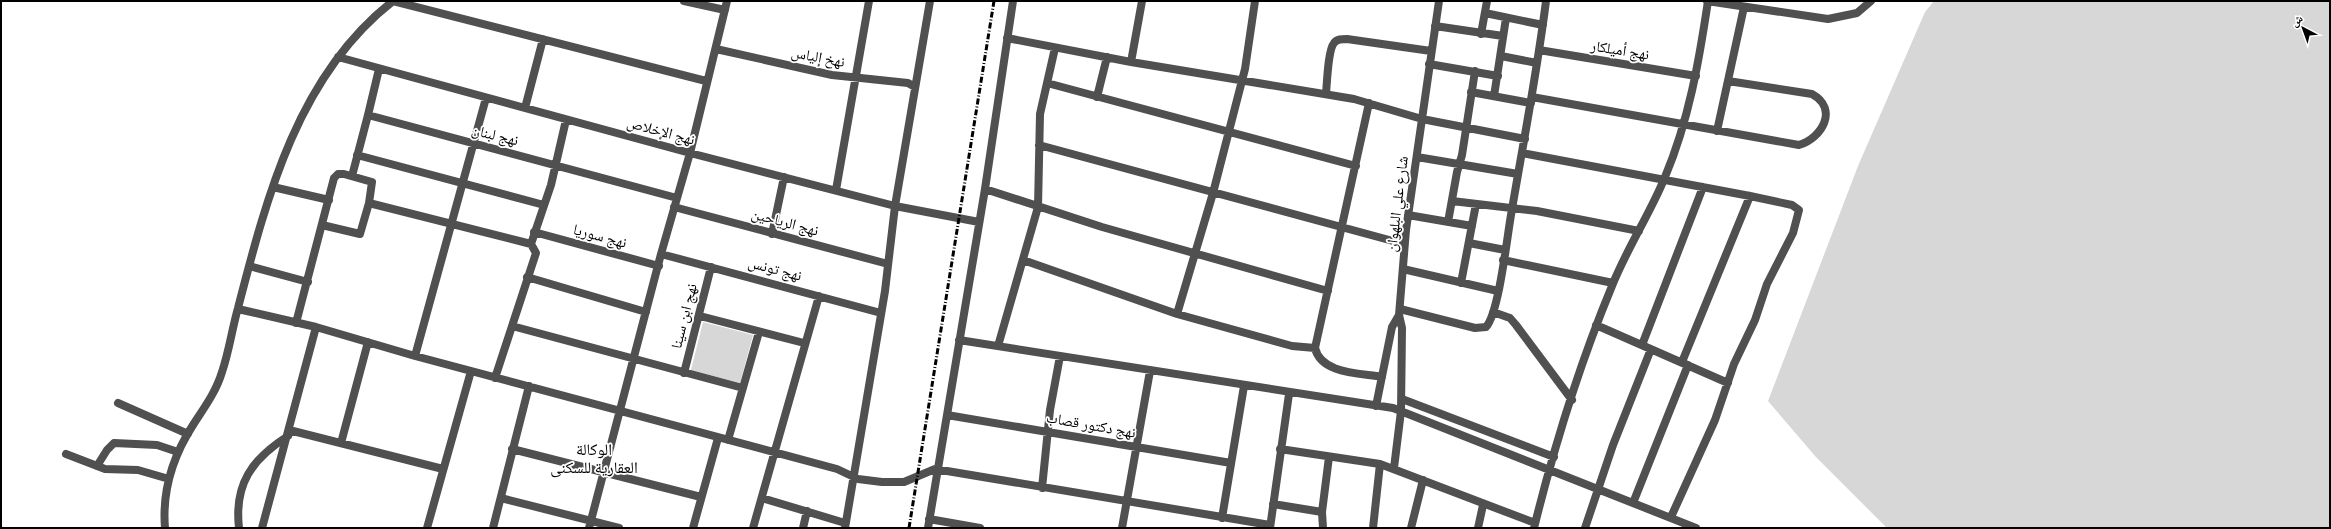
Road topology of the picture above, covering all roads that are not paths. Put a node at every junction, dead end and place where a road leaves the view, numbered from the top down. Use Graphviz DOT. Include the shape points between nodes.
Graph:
graph roads {
  1 [pos="393,1"];
  2 [pos="684,1"];
  3 [pos="727,1"];
  4 [pos="869,1"];
  5 [pos="930,1"];
  6 [pos="1013,1"];
  7 [pos="1142,1"];
  8 [pos="1255,1"];
  9 [pos="1438,1"];
  10 [pos="1487,1"];
  11 [pos="1546,1"];
  12 [pos="1708,1"];
  13 [pos="1871,1"];
  14 [pos="1744,7"];
  15 [pos="725,10"];
  16 [pos="1485,13"];
  17 [pos="1506,18"];
  18 [pos="1543,25"];
  19 [pos="1435,26"];
  20 [pos="1481,34"];
  21 [pos="1503,36"];
  22 [pos="543,38"];
  23 [pos="1007,38"];
  24 [pos="1056,48"];
  25 [pos="716,49"];
  26 [pos="1539,50"];
  27 [pos="1431,51"];
  28 [pos="1501,56"];
  29 [pos="338,57"];
  30 [pos="1107,57"];
  31 [pos="1131,62"];
  32 [pos="1537,63"];
  33 [pos="1429,64"];
  34 [pos="379,68"];
  35 [pos="1475,71"];
  36 [pos="1498,76"];
  37 [pos="1696,76"];
  38 [pos="856,79"];
  39 [pos="706,81"];
  40 [pos="1241,81"];
  41 [pos="1728,81"];
  42 [pos="1046,83"];
  43 [pos="915,87"];
  44 [pos="1471,92"];
  45 [pos="1326,94"];
  46 [pos="1494,96"];
  47 [pos="1097,97"];
  48 [pos="486,98"];
  49 [pos="1531,100"];
  50 [pos="1369,103"];
  51 [pos="525,108"];
  52 [pos="368,115"];
  53 [pos="1422,119"];
  54 [pos="566,120"];
  55 [pos="1684,126"];
  56 [pos="1465,128"];
  57 [pos="1717,131"];
  58 [pos="1228,133"];
  59 [pos="1525,139"];
  60 [pos="473,144"];
  61 [pos="1039,145"];
  62 [pos="690,153"];
  63 [pos="1522,153"];
  64 [pos="357,155"];
  65 [pos="1417,157"];
  66 [pos="1459,164"];
  67 [pos="555,166"];
  68 [pos="1356,166"];
  69 [pos="1518,174"];
  70 [pos="352,176"];
  71 [pos="784,177"];
  72 [pos="1664,179"];
  73 [pos="463,182"];
  74 [pos="273,187"];
  75 [pos="1703,187"];
  76 [pos="985,189"];
  77 [pos="836,190"];
  78 [pos="1213,192"];
  79 [pos="1750,196"];
  80 [pos="677,198"];
  81 [pos="329,200"];
  82 [pos="1452,201"];
  83 [pos="369,202"];
  84 [pos="1476,204"];
  85 [pos="544,205"];
  86 [pos="895,206"];
  87 [pos="674,207"];
  88 [pos="1038,207"];
  89 [pos="1512,210"];
  90 [pos="1408,215"];
  91 [pos="979,222"];
  92 [pos="1448,222"];
  93 [pos="451,224"];
  94 [pos="322,225"];
  95 [pos="1472,226"];
  96 [pos="1342,228"];
  97 [pos="1639,231"];
  98 [pos="534,232"];
  99 [pos="772,234"];
  100 [pos="1469,243"];
  101 [pos="531,244"];
  102 [pos="1404,244"];
  103 [pos="1505,250"];
  104 [pos="1195,253"];
  105 [pos="661,254"];
  106 [pos="1023,260"];
  107 [pos="1503,260"];
  108 [pos="888,264"];
  109 [pos="249,266"];
  110 [pos="659,266"];
  111 [pos="711,266"];
  112 [pos="1403,269"];
  113 [pos="528,277"];
  114 [pos="308,282"];
  115 [pos="1461,283"];
  116 [pos="1613,284"];
  117 [pos="1328,291"];
  118 [pos="1498,291"];
  119 [pos="819,296"];
  120 [pos="238,309"];
  121 [pos="646,312"];
  122 [pos="1399,312"];
  123 [pos="1493,312"];
  124 [pos="881,313"];
  125 [pos="1177,314"];
  126 [pos="700,316"];
  127 [pos="296,323"];
  128 [pos="1596,325"];
  129 [pos="512,326"];
  130 [pos="316,327"];
  131 [pos="759,332"];
  132 [pos="959,340"];
  133 [pos="368,342"];
  134 [pos="804,343"];
  135 [pos="1642,345"];
  136 [pos="998,346"];
  137 [pos="1315,348"];
  138 [pos="1651,349"];
  139 [pos="415,356"];
  140 [pos="1060,356"];
  141 [pos="634,359"];
  142 [pos="1685,364"];
  143 [pos="471,371"];
  144 [pos="1150,371"];
  145 [pos="684,373"];
  146 [pos="1382,377"];
  147 [pos="495,378"];
  148 [pos="1728,383"];
  149 [pos="529,386"];
  150 [pos="1244,386"];
  151 [pos="743,388"];
  152 [pos="1288,394"];
  153 [pos="1402,399"];
  154 [pos="1572,400"];
  155 [pos="118,403"];
  156 [pos="1376,406"];
  157 [pos="620,411"];
  158 [pos="1402,411"];
  159 [pos="947,415"];
  160 [pos="1049,432"];
  161 [pos="288,433"];
  162 [pos="188,434"];
  163 [pos="718,438"];
  164 [pos="728,440"];
  165 [pos="341,443"];
  166 [pos="1135,448"];
  167 [pos="512,449"];
  168 [pos="1280,449"];
  169 [pos="178,452"];
  170 [pos="775,453"];
  171 [pos="66,454"];
  172 [pos="1329,457"];
  173 [pos="1554,457"];
  174 [pos="1231,463"];
  175 [pos="1380,464"];
  176 [pos="97,466"];
  177 [pos="1394,468"];
  178 [pos="443,469"];
  179 [pos="938,469"];
  180 [pos="1550,470"];
  181 [pos="604,473"];
  182 [pos="852,476"];
  183 [pos="169,479"];
  184 [pos="1423,480"];
  185 [pos="1042,488"];
  186 [pos="1597,489"];
  187 [pos="701,497"];
  188 [pos="501,498"];
  189 [pos="762,498"];
  190 [pos="1126,502"];
  191 [pos="1633,503"];
  192 [pos="1273,504"];
  193 [pos="1483,505"];
  194 [pos="807,512"];
  195 [pos="1322,512"];
  196 [pos="1671,517"];
  197 [pos="929,518"];
  198 [pos="1222,518"];
  199 [pos="590,524"];
  200 [pos="845,526"];
  201 [pos="1270,526"];
  202 [pos="1534,526"];
  203 [pos="165,528"];
  204 [pos="239,528"];
  205 [pos="262,528"];
  206 [pos="427,528"];
  207 [pos="493,528"];
  208 [pos="619,528"];
  209 [pos="693,528"];
  210 [pos="753,528"];
  211 [pos="803,528"];
  212 [pos="928,528"];
  213 [pos="980,528"];
  214 [pos="1122,528"];
  215 [pos="1323,528"];
  216 [pos="1373,528"];
  217 [pos="1411,528"];
  218 [pos="1478,528"];
  219 [pos="1585,528"];
  220 [pos="1696,528"];
  1 -- 22 [label="street"];
  1 -- 29 [label="street" via="359,31"];
  2 -- 15 [label="street"];
  3 -- 15 [label="street"];
  4 -- 38 [label="street"];
  5 -- 43 [label="street"];
  6 -- 23 [label="street"];
  7 -- 31 [label="street"];
  8 -- 40 [label="street" via="1248,57"];
  9 -- 19 [label="street, شارع علي البلهوان"];
  10 -- 16 [label="street"];
  11 -- 18 [label="street"];
  12 -- 14 [label="street"];
  12 -- 37 [label="street"];
  13 -- 14 [label="street" via="1857,13 1828,19"];
  14 -- 41 [label="street"];
  15 -- 25 [label="street"];
  16 -- 17 [label="street"];
  16 -- 20 [label="street"];
  17 -- 18 [label="street"];
  17 -- 21 [label="street"];
  18 -- 26 [label="street"];
  19 -- 20 [label="street"];
  19 -- 27 [label="street, شارع علي البلهوان"];
  20 -- 21 [label="street"];
  21 -- 28 [label="street"];
  22 -- 39 [label="street"];
  22 -- 51 [label="street"];
  23 -- 24 [label="street"];
  23 -- 76 [label="street"];
  24 -- 30 [label="street"];
  24 -- 42 [label="street"];
  25 -- 38 [label="street, نهخ إلياس"];
  25 -- 39 [label="street"];
  26 -- 32 [label="street"];
  26 -- 37 [label="street, نهج أميلكار"];
  27 -- 33 [label="street, شارع علي البلهوان"];
  27 -- 45 [label="street" via="1347,39 1337,40 1332,45"];
  28 -- 32 [label="street"];
  28 -- 36 [label="street"];
  29 -- 34 [label="street, نهج الإخلاص"];
  29 -- 74 [label="street" via="317,88 294,131"];
  30 -- 31 [label="street"];
  30 -- 47 [label="street"];
  31 -- 40 [label="street"];
  32 -- 49 [label="street"];
  33 -- 35 [label="street"];
  33 -- 53 [label="street, شارع علي البلهوان"];
  34 -- 48 [label="street, نهج الإخلاص"];
  34 -- 52 [label="street"];
  35 -- 36 [label="street"];
  35 -- 44 [label="street"];
  36 -- 46 [label="street"];
  37 -- 55 [label="street"];
  38 -- 43 [label="street, نهخ إلياس" via="908,83"];
  38 -- 77 [label="street"];
  39 -- 62 [label="street"];
  40 -- 45 [label="street"];
  40 -- 58 [label="street"];
  41 -- 57 [label="street"];
  41 -- 57 [label="street" via="1812,94 1827,107 1827,116 1812,139 1800,145"];
  42 -- 47 [label="street"];
  42 -- 61 [label="street" via="1040,114"];
  43 -- 86 [label="street"];
  44 -- 46 [label="street"];
  44 -- 56 [label="street"];
  45 -- 50 [label="street"];
  46 -- 49 [label="street"];
  47 -- 58 [label="street"];
  48 -- 51 [label="street, نهج الإخلاص"];
  48 -- 60 [label="street"];
  49 -- 55 [label="street"];
  49 -- 59 [label="street"];
  50 -- 53 [label="street"];
  50 -- 68 [label="street"];
  51 -- 54 [label="street, نهج الإخلاص"];
  52 -- 60 [label="street, نهج لبنان"];
  52 -- 64 [label="street"];
  53 -- 56 [label="street"];
  53 -- 65 [label="street, شارع علي البلهوان"];
  54 -- 62 [label="street, نهج الإخلاص"];
  54 -- 67 [label="street"];
  55 -- 57 [label="street"];
  55 -- 72 [label="street"];
  56 -- 59 [label="street"];
  56 -- 66 [label="street"];
  58 -- 68 [label="street"];
  58 -- 78 [label="street"];
  59 -- 63 [label="street"];
  60 -- 67 [label="street, نهج لبنان"];
  60 -- 73 [label="street"];
  61 -- 78 [label="street"];
  61 -- 88 [label="street"];
  62 -- 71 [label="street, نهج الإخلاص"];
  62 -- 80 [label="street"];
  63 -- 69 [label="street"];
  63 -- 72 [label="street"];
  64 -- 70 [label="street"];
  64 -- 73 [label="street"];
  65 -- 66 [label="street"];
  65 -- 90 [label="street, شارع علي البلهوان"];
  66 -- 69 [label="street"];
  66 -- 82 [label="street"];
  67 -- 80 [label="street, نهج لبنان"];
  67 -- 85 [label="street" via="552,185"];
  68 -- 96 [label="street"];
  69 -- 89 [label="street"];
  70 -- 81 [label="street" via="336,176"];
  70 -- 83 [label="street" via="372,182"];
  71 -- 77 [label="street, نهج الإخلاص"];
  71 -- 99 [label="street"];
  72 -- 75 [label="street"];
  72 -- 97 [label="street"];
  73 -- 85 [label="street"];
  73 -- 93 [label="street"];
  74 -- 81 [label="street"];
  74 -- 109 [label="street"];
  75 -- 79 [label="street"];
  75 -- 135 [label="street"];
  76 -- 88 [label="street"];
  76 -- 91 [label="street"];
  77 -- 86 [label="street, نهج الإخلاص"];
  78 -- 96 [label="street"];
  78 -- 104 [label="street"];
  79 -- 142 [label="street"];
  79 -- 148 [label="street" via="1792,205 1800,213 1789,242 1766,284 1755,320"];
  80 -- 87 [label="street"];
  81 -- 94 [label="street"];
  82 -- 84 [label="street"];
  82 -- 92 [label="street"];
  83 -- 93 [label="street"];
  83 -- 94 [label="street" via="360,234"];
  84 -- 89 [label="street"];
  84 -- 95 [label="street"];
  85 -- 98 [label="street" via="541,219"];
  86 -- 91 [label="street, نهج الإخلاص"];
  86 -- 108 [label="street"];
  87 -- 99 [label="street, نهج الرياحين"];
  87 -- 105 [label="street"];
  88 -- 104 [label="street"];
  88 -- 106 [label="street"];
  89 -- 97 [label="street" via="1537,212"];
  89 -- 103 [label="street"];
  90 -- 92 [label="street"];
  90 -- 102 [label="street, شارع علي البلهوان"];
  91 -- 132 [label="street"];
  92 -- 95 [label="street"];
  93 -- 101 [label="street"];
  93 -- 139 [label="street"];
  94 -- 114 [label="street"];
  95 -- 100 [label="street"];
  96 -- 102 [label="street"];
  96 -- 117 [label="street"];
  97 -- 116 [label="street"];
  98 -- 101 [label="street"];
  98 -- 110 [label="street, نهج سوريا"];
  99 -- 108 [label="street, نهج الرياحين"];
  100 -- 103 [label="street"];
  100 -- 115 [label="street"];
  101 -- 113 [label="street" via="536,252"];
  102 -- 112 [label="street, شارع علي البلهوان"];
  103 -- 107 [label="street"];
  104 -- 117 [label="street"];
  104 -- 125 [label="street"];
  105 -- 110 [label="street"];
  105 -- 111 [label="street, نهج تونس"];
  106 -- 125 [label="street"];
  106 -- 136 [label="street"];
  107 -- 116 [label="street"];
  107 -- 118 [label="street"];
  108 -- 124 [label="street"];
  109 -- 114 [label="street"];
  109 -- 120 [label="street"];
  110 -- 121 [label="street"];
  111 -- 119 [label="street, نهج تونس"];
  111 -- 126 [label="street, نهج ابن سينا"];
  112 -- 115 [label="street"];
  112 -- 122 [label="street, شارع علي البلهوان"];
  113 -- 121 [label="street"];
  113 -- 129 [label="street"];
  114 -- 127 [label="street"];
  115 -- 118 [label="street"];
  116 -- 128 [label="street"];
  117 -- 137 [label="street"];
  118 -- 123 [label="street"];
  119 -- 124 [label="street, نهج تونس"];
  119 -- 134 [label="street"];
  120 -- 127 [label="street"];
  120 -- 162 [label="street" via="220,378"];
  121 -- 141 [label="street"];
  122 -- 123 [label="street" via="1475,328 1486,327"];
  122 -- 146 [label="street" via="1392,327"];
  122 -- 153 [label="street, شارع علي البلهوان" via="1402,328"];
  123 -- 154 [label="street" via="1510,318"];
  124 -- 182 [label="street"];
  125 -- 137 [label="street" via="1292,346"];
  126 -- 131 [label="street"];
  126 -- 145 [label="street, نهج ابن سينا"];
  127 -- 130 [label="street"];
  128 -- 135 [label="street"];
  128 -- 154 [label="street"];
  129 -- 141 [label="street"];
  129 -- 147 [label="street"];
  130 -- 133 [label="street"];
  130 -- 161 [label="street"];
  131 -- 134 [label="street"];
  131 -- 151 [label="street"];
  132 -- 136 [label="street"];
  132 -- 159 [label="street"];
  133 -- 139 [label="street"];
  133 -- 165 [label="street"];
  134 -- 170 [label="street"];
  135 -- 138 [label="street"];
  136 -- 140 [label="street"];
  137 -- 146 [label="street" via="1318,357 1328,366"];
  138 -- 142 [label="street"];
  138 -- 186 [label="street"];
  139 -- 143 [label="street"];
  140 -- 144 [label="street"];
  140 -- 160 [label="street" via="1050,410"];
  141 -- 145 [label="street"];
  141 -- 157 [label="street"];
  142 -- 148 [label="street"];
  142 -- 191 [label="street"];
  143 -- 147 [label="street"];
  143 -- 178 [label="street"];
  144 -- 150 [label="street"];
  144 -- 166 [label="street"];
  145 -- 151 [label="street"];
  146 -- 156 [label="street"];
  147 -- 149 [label="street"];
  148 -- 196 [label="street" via="1715,420"];
  149 -- 157 [label="street"];
  149 -- 167 [label="street"];
  150 -- 152 [label="street"];
  150 -- 174 [label="street"];
  151 -- 164 [label="street"];
  152 -- 156 [label="street"];
  152 -- 168 [label="street"];
  153 -- 158 [label="street, شارع علي البلهوان"];
  153 -- 173 [label="street"];
  154 -- 173 [label="street"];
  155 -- 162 [label="street"];
  156 -- 158 [label="street"];
  157 -- 163 [label="street"];
  157 -- 181 [label="street"];
  158 -- 177 [label="street, شارع علي البلهوان"];
  158 -- 180 [label="street"];
  159 -- 160 [label="street, نهج دكتور قصاب"];
  159 -- 179 [label="street"];
  160 -- 166 [label="street, نهج دكتور قصاب"];
  160 -- 185 [label="street"];
  161 -- 165 [label="street"];
  161 -- 204 [label="street" via="268,449 247,474 237,511"];
  161 -- 205 [label="street"];
  162 -- 169 [label="street"];
  163 -- 164 [label="street"];
  163 -- 187 [label="street"];
  164 -- 170 [label="street"];
  165 -- 178 [label="street"];
  166 -- 174 [label="street, نهج دكتور قصاب"];
  166 -- 190 [label="street"];
  167 -- 181 [label="street"];
  167 -- 188 [label="street"];
  168 -- 172 [label="street"];
  168 -- 192 [label="street"];
  169 -- 176 [label="street" via="157,445 114,443"];
  169 -- 183 [label="street"];
  170 -- 182 [label="street" via="837,469"];
  170 -- 189 [label="street"];
  171 -- 176 [label="street"];
  172 -- 175 [label="street"];
  172 -- 195 [label="street"];
  173 -- 180 [label="street"];
  174 -- 198 [label="street"];
  175 -- 177 [label="street"];
  175 -- 216 [label="street"];
  176 -- 183 [label="street" via="105,469 138,470"];
  177 -- 184 [label="street"];
  178 -- 206 [label="street"];
  179 -- 182 [label="street" via="904,482 873,482"];
  179 -- 185 [label="street"];
  179 -- 197 [label="street"];
  180 -- 186 [label="street"];
  180 -- 202 [label="street"];
  181 -- 187 [label="street"];
  181 -- 199 [label="street"];
  182 -- 200 [label="street"];
  183 -- 203 [label="street"];
  184 -- 193 [label="street"];
  184 -- 217 [label="street"];
  185 -- 190 [label="street"];
  186 -- 191 [label="street"];
  186 -- 219 [label="street"];
  187 -- 209 [label="street"];
  188 -- 199 [label="street"];
  188 -- 207 [label="street"];
  189 -- 194 [label="street"];
  189 -- 210 [label="street"];
  190 -- 198 [label="street"];
  190 -- 214 [label="street"];
  191 -- 196 [label="street"];
  192 -- 195 [label="street"];
  192 -- 201 [label="street"];
  193 -- 202 [label="street"];
  193 -- 218 [label="street"];
  194 -- 200 [label="street"];
  194 -- 211 [label="street"];
  195 -- 215 [label="street"];
  196 -- 220 [label="street"];
  197 -- 212 [label="street"];
  197 -- 213 [label="street"];
  198 -- 201 [label="street"];
  199 -- 208 [label="street"];
}
